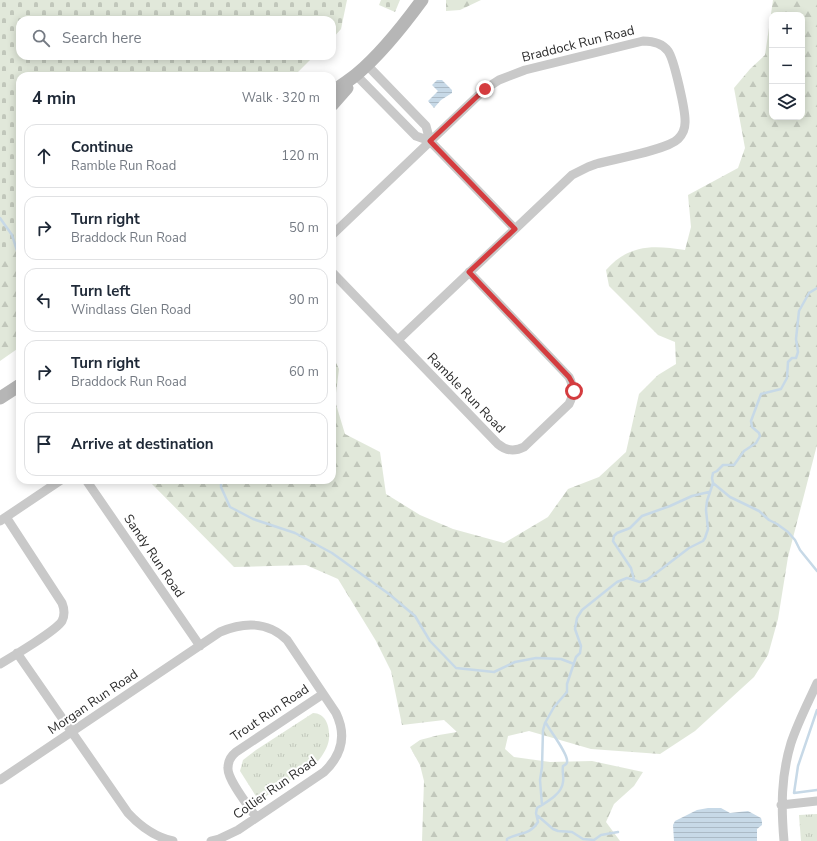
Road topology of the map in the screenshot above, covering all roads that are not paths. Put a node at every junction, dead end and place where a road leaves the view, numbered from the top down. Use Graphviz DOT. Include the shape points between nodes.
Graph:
graph roads {
  1 [pos="422,0"];
  2 [pos="367,65"];
  3 [pos="356,75"];
  4 [pos="336,89"];
  5 [pos="336,101"];
  6 [pos="430,141"];
  7 [pos="515,229"];
  8 [pos="336,230"];
  9 [pos="469,272"];
  10 [pos="336,276"];
  11 [pos="398,340"];
  12 [pos="16,378"];
  13 [pos="0,388"];
  14 [pos="16,388"];
  15 [pos="0,398"];
  16 [pos="55,484"];
  17 [pos="89,484"];
  18 [pos="3,519"];
  19 [pos="200,646"];
  20 [pos="17,653"];
  21 [pos="0,664"];
  22 [pos="817,683"];
  23 [pos="322,694"];
  24 [pos="71,732"];
  25 [pos="0,780"];
  26 [pos="817,801"];
  27 [pos="781,805"];
  28 [pos="256,818"];
  29 [pos="173,841"];
  30 [pos="211,841"];
  31 [pos="784,841"];
  1 -- 2 [label="street" via="403,26"];
  2 -- 3 [label="street"];
  2 -- 6 [label="street" via="426,126"];
  3 -- 4 [label="street"];
  3 -- 5 [label="street"];
  3 -- 6 [label="street" via="416,136"];
  6 -- 7 [label="street"];
  6 -- 7 [label="street, Braddock Run Road" via="485,89 513,73 643,41 656,43 667,50 672,60 685,117 684,128 679,138 667,147 580,170 566,180"];
  6 -- 8 [label="street"];
  7 -- 9 [label="street, Braddock Run Road"];
  9 -- 11 [label="street, Braddock Run Road"];
  9 -- 11 [label="street, Ramble Run Road" via="569,377 574,391 569,404 524,447 515,450 505,449"];
  10 -- 11 [label="street, Ramble Run Road"];
  12 -- 13 [label="street"];
  14 -- 15 [label="street"];
  16 -- 18 [label="street"];
  17 -- 19 [label="street, Sandy Run Road"];
  18 -- 20 [label="street" via="62,602 64,610 63,618 58,625"];
  19 -- 23 [label="street, Collier Run Road" via="230,628 255,625 270,628 287,640"];
  19 -- 24 [label="street, Morgan Run Road"];
  20 -- 21 [label="street"];
  20 -- 24 [label="street"];
  22 -- 27 [label="street" via="790,748 783,778"];
  23 -- 28 [label="street, Collier Run Road" via="336,713 341,726 341,742 336,757 324,772"];
  23 -- 28 [label="street, Trout Run Road" via="236,752 230,759 229,777"];
  24 -- 25 [label="street, Morgan Run Road"];
  24 -- 29 [label="street" via="131,817 157,836"];
  26 -- 27 [label="street"];
  27 -- 31 [label="street"];
  28 -- 30 [label="street, Collier Run Road" via="230,834"];
}
